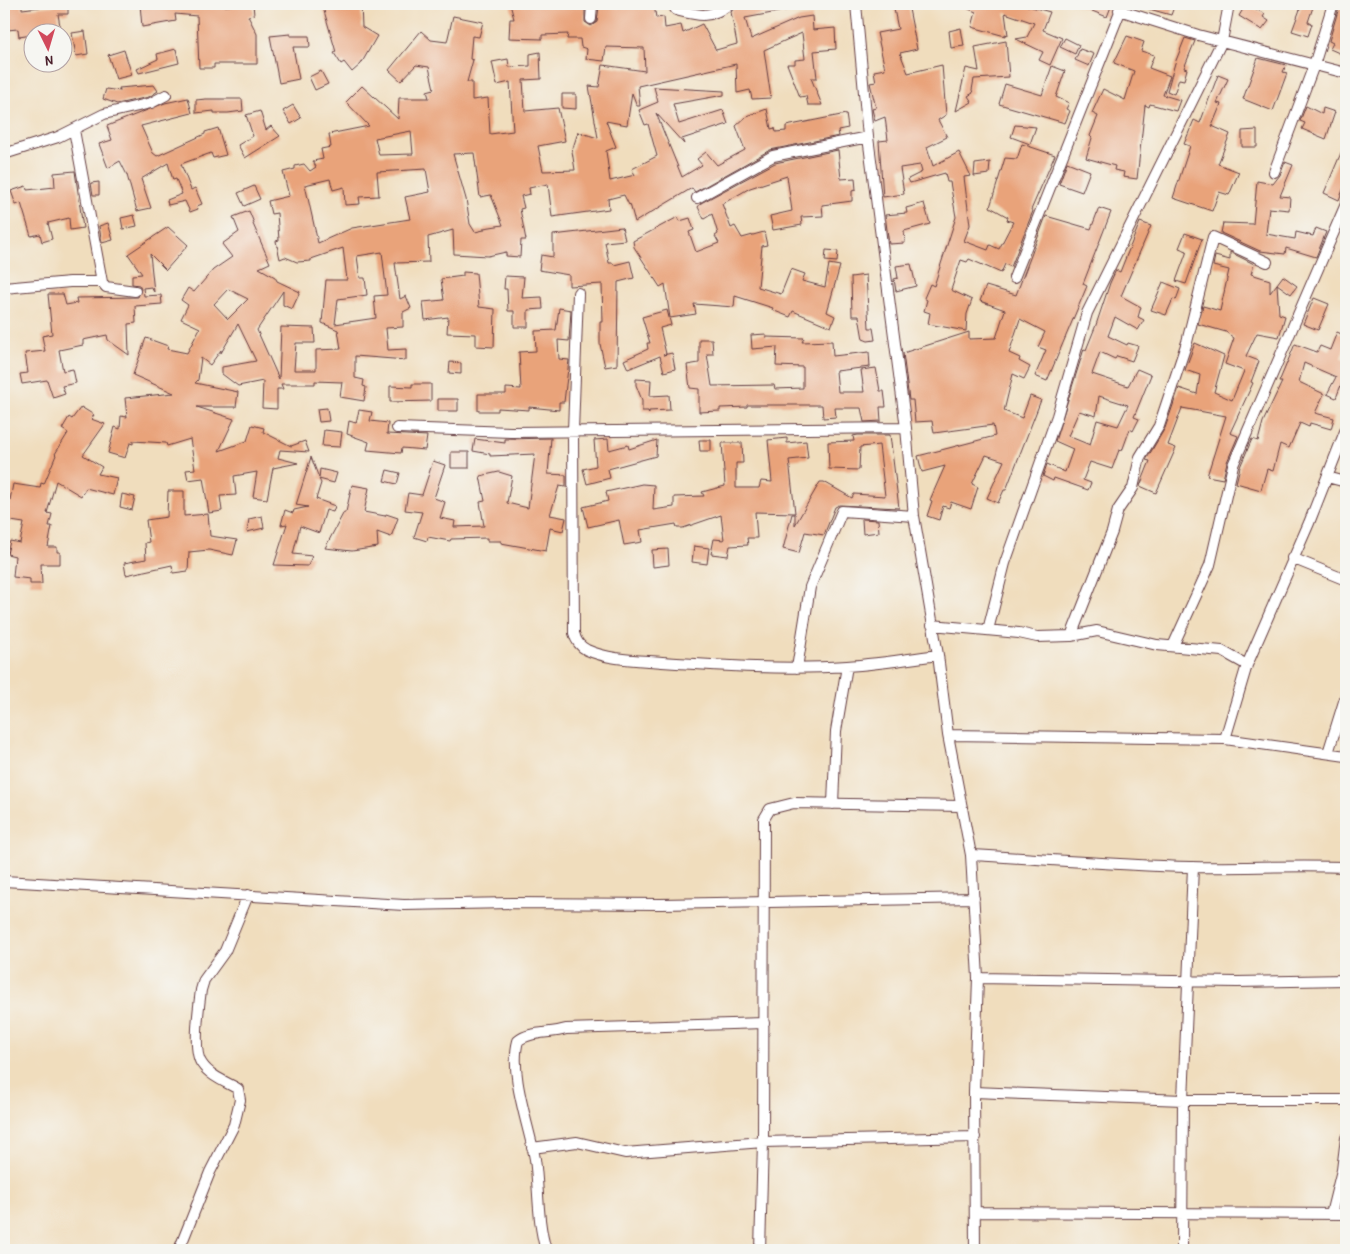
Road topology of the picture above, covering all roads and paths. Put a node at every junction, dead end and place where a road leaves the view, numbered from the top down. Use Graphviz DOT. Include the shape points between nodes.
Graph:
graph roads {
  1 [pos="592,4"];
  2 [pos="672,4"];
  3 [pos="730,4"];
  4 [pos="856,4"];
  5 [pos="1229,4"];
  6 [pos="1333,4"];
  7 [pos="1121,7"];
  8 [pos="591,19"];
  9 [pos="1222,41"];
  10 [pos="1314,65"];
  11 [pos="1346,73"];
  12 [pos="166,94"];
  13 [pos="74,130"];
  14 [pos="868,137"];
  15 [pos="4,154"];
  16 [pos="1274,172"];
  17 [pos="697,198"];
  18 [pos="1346,204"];
  19 [pos="1267,262"];
  20 [pos="1014,278"];
  21 [pos="102,282"];
  22 [pos="4,288"];
  23 [pos="135,291"];
  24 [pos="578,293"];
  25 [pos="397,428"];
  26 [pos="906,428"];
  27 [pos="1346,429"];
  28 [pos="573,431"];
  29 [pos="1327,477"];
  30 [pos="1346,482"];
  31 [pos="914,516"];
  32 [pos="1292,558"];
  33 [pos="1346,580"];
  34 [pos="932,625"];
  35 [pos="988,630"];
  36 [pos="1072,636"];
  37 [pos="1173,646"];
  38 [pos="938,656"];
  39 [pos="1247,665"];
  40 [pos="847,666"];
  41 [pos="797,668"];
  42 [pos="1346,695"];
  43 [pos="948,735"];
  44 [pos="1225,739"];
  45 [pos="1328,753"];
  46 [pos="1346,756"];
  47 [pos="833,804"];
  48 [pos="961,806"];
  49 [pos="971,855"];
  50 [pos="1192,867"];
  51 [pos="1346,867"];
  52 [pos="4,881"];
  53 [pos="248,895"];
  54 [pos="974,898"];
  55 [pos="765,901"];
  56 [pos="978,978"];
  57 [pos="1346,980"];
  58 [pos="1189,981"];
  59 [pos="764,1022"];
  60 [pos="974,1092"];
  61 [pos="1184,1100"];
  62 [pos="1346,1100"];
  63 [pos="975,1137"];
  64 [pos="1346,1138"];
  65 [pos="763,1142"];
  66 [pos="532,1148"];
  67 [pos="975,1212"];
  68 [pos="1331,1214"];
  69 [pos="1346,1214"];
  70 [pos="1183,1215"];
  71 [pos="179,1250"];
  72 [pos="546,1250"];
  73 [pos="760,1250"];
  74 [pos="975,1250"];
  75 [pos="1182,1250"];
  1 -- 8 [label="street"];
  2 -- 3 [label="street" via="676,10 698,16 716,13"];
  4 -- 14 [label="street"];
  5 -- 9 [label="street"];
  6 -- 10 [label="street"];
  7 -- 9 [label="street"];
  7 -- 20 [label="street"];
  9 -- 10 [label="street"];
  9 -- 35 [label="street" via="1087,313 1057,416 1005,563"];
  10 -- 11 [label="street"];
  10 -- 16 [label="street"];
  12 -- 13 [label="street" via="136,108 104,114"];
  13 -- 15 [label="street"];
  13 -- 21 [label="street"];
  14 -- 17 [label="street" via="774,156"];
  14 -- 26 [label="street"];
  18 -- 37 [label="street" via="1234,465 1210,565"];
  19 -- 36 [label="street" via="1213,237 1187,342 1160,426 1140,457 1134,488 1118,510"];
  21 -- 22 [label="street"];
  21 -- 23 [label="street" via="106,287"];
  24 -- 28 [label="street"];
  25 -- 28 [label="street"];
  26 -- 28 [label="street"];
  26 -- 31 [label="street"];
  27 -- 29 [label="street"];
  28 -- 41 [label="street" via="576,641 598,654 632,659"];
  29 -- 30 [label="street"];
  29 -- 32 [label="street"];
  31 -- 34 [label="street"];
  31 -- 41 [label="street" via="842,511 810,587"];
  32 -- 33 [label="street"];
  32 -- 39 [label="street"];
  34 -- 35 [label="street"];
  34 -- 38 [label="street"];
  35 -- 36 [label="street" via="1037,637"];
  36 -- 37 [label="street" via="1097,631"];
  37 -- 39 [label="street" via="1222,651"];
  38 -- 40 [label="street"];
  38 -- 43 [label="street"];
  39 -- 44 [label="street"];
  40 -- 41 [label="street"];
  40 -- 47 [label="street" via="836,731"];
  42 -- 45 [label="street"];
  43 -- 44 [label="street"];
  43 -- 48 [label="street"];
  44 -- 45 [label="street"];
  45 -- 46 [label="street"];
  47 -- 48 [label="street"];
  47 -- 55 [label="street" via="794,802 770,809 764,819"];
  48 -- 49 [label="street"];
  49 -- 50 [label="street"];
  49 -- 54 [label="street"];
  50 -- 51 [label="street" via="1289,864"];
  50 -- 58 [label="street"];
  52 -- 53 [label="street"];
  53 -- 55 [label="street" via="404,905"];
  53 -- 71 [label="street" via="225,952 204,980 197,1052 210,1073 238,1089 240,1100 234,1124 210,1172"];
  54 -- 55 [label="street"];
  54 -- 56 [label="street"];
  55 -- 59 [label="street"];
  56 -- 58 [label="street"];
  56 -- 60 [label="street"];
  57 -- 58 [label="street"];
  58 -- 61 [label="street"];
  59 -- 65 [label="street"];
  59 -- 66 [label="street" via="566,1029 521,1038 516,1046 517,1067"];
  60 -- 61 [label="street"];
  60 -- 63 [label="street"];
  61 -- 62 [label="street"];
  61 -- 70 [label="street"];
  63 -- 65 [label="street"];
  63 -- 67 [label="street"];
  64 -- 68 [label="street"];
  65 -- 66 [label="street" via="625,1153 577,1142"];
  65 -- 73 [label="street"];
  66 -- 72 [label="street"];
  67 -- 70 [label="street"];
  67 -- 74 [label="street"];
  68 -- 69 [label="street"];
  68 -- 70 [label="street"];
  70 -- 75 [label="street"];
}
